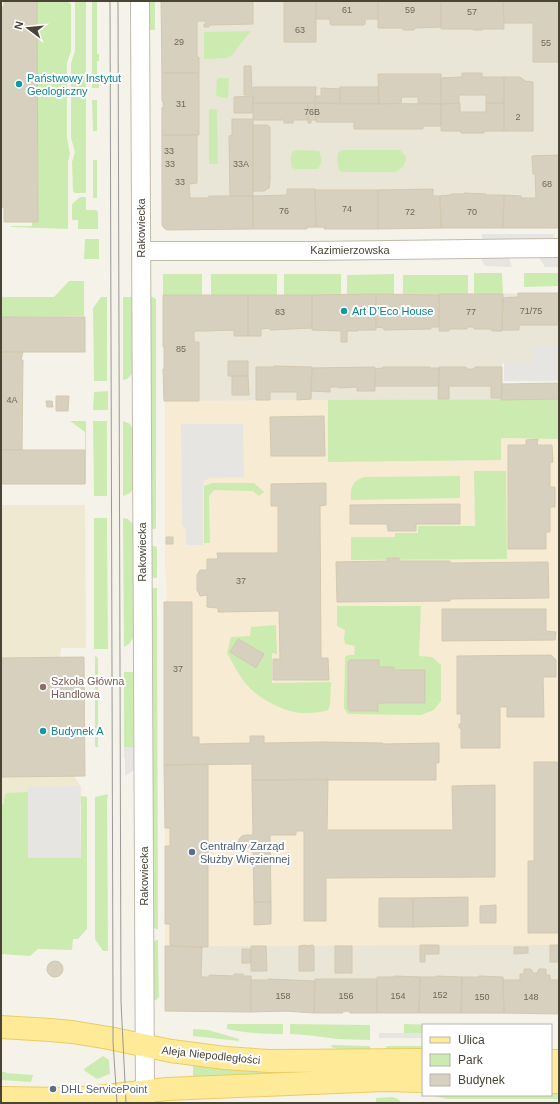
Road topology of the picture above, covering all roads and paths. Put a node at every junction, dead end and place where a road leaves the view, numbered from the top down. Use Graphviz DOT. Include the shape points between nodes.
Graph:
graph roads {
  1 [pos="140,1"];
  2 [pos="559,248"];
  3 [pos="141,251"];
  4 [pos="1,1027"];
  5 [pos="144,1046"];
  6 [pos="422,1060"];
  7 [pos="422,1080"];
  8 [pos="145,1097"];
  9 [pos="1,1098"];
  1 -- 3 [label="street, Rakowiecka"];
  2 -- 3 [label="street, Kazimierzowska"];
  3 -- 5 [label="street, Rakowiecka"];
  4 -- 5 [label="main road, Aleja Niepodległości" via="72,1032"];
  5 -- 6 [label="main road, Aleja Niepodległości" via="258,1061"];
  5 -- 8 [label="street, Rakowiecka"];
  7 -- 8 [label="main road" via="167,1090"];
  8 -- 9 [label="main road"];
}
